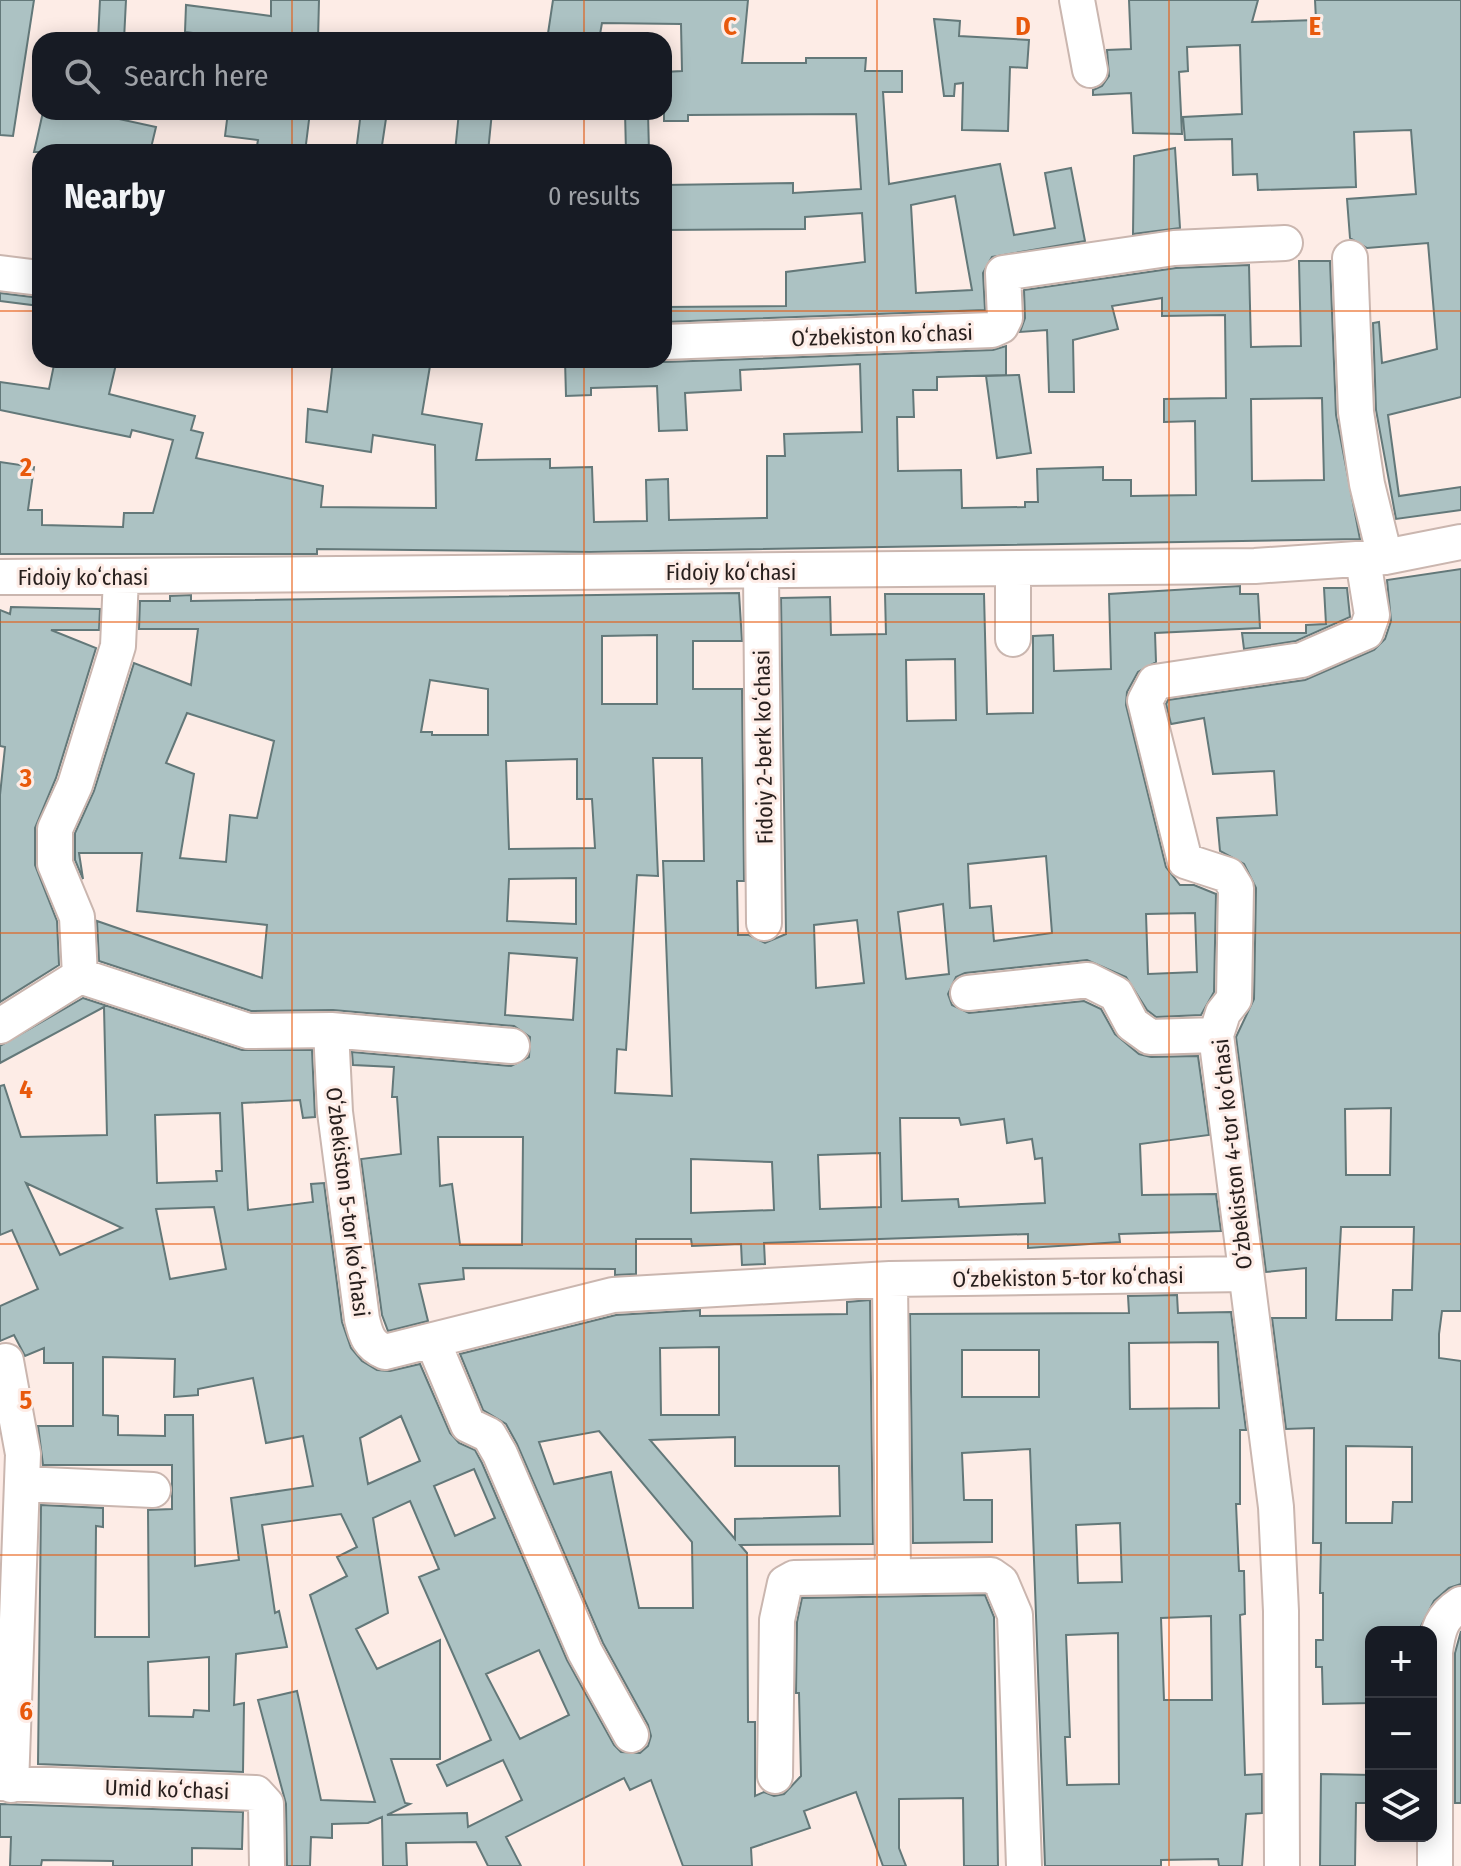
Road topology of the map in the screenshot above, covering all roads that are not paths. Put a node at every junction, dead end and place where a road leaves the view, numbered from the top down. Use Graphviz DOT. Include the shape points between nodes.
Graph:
graph roads {
  1 [pos="1077,0"];
  2 [pos="1090,70"];
  3 [pos="1285,243"];
  4 [pos="1350,258"];
  5 [pos="0,273"];
  6 [pos="32,277"];
  7 [pos="672,342"];
  8 [pos="1461,542"];
  9 [pos="1374,558"];
  10 [pos="1013,570"];
  11 [pos="761,571"];
  12 [pos="0,577"];
  13 [pos="121,577"];
  14 [pos="1013,639"];
  15 [pos="764,923"];
  16 [pos="80,976"];
  17 [pos="968,993"];
  18 [pos="0,1026"];
  19 [pos="331,1030"];
  20 [pos="1216,1035"];
  21 [pos="512,1046"];
  22 [pos="1246,1274"];
  23 [pos="890,1279"];
  24 [pos="433,1342"];
  25 [pos="6,1361"];
  26 [pos="23,1484"];
  27 [pos="153,1490"];
  28 [pos="893,1574"];
  29 [pos="1461,1604"];
  30 [pos="631,1735"];
  31 [pos="775,1776"];
  32 [pos="6,1784"];
  33 [pos="267,1866"];
  34 [pos="1024,1866"];
  35 [pos="1282,1866"];
  36 [pos="1435,1866"];
  1 -- 2 [label="street"];
  3 -- 7 [label="street, Oʻzbekiston koʻchasi" via="1174,248 1003,273 1005,318 992,330"];
  4 -- 9 [label="street" via="1356,412"];
  5 -- 6 [label="street"];
  8 -- 9 [label="street, Fidoiy koʻchasi"];
  9 -- 10 [label="street, Fidoiy koʻchasi" via="1255,566"];
  9 -- 20 [label="street, Oʻzbekiston 4-tor koʻchasi" via="1372,615 1366,632 1302,660 1155,682 1149,688 1145,701 1185,861 1228,875 1236,888 1234,999"];
  10 -- 11 [label="street, Fidoiy koʻchasi"];
  10 -- 14 [label="street"];
  11 -- 13 [label="street, Fidoiy koʻchasi"];
  11 -- 15 [label="street, Fidoiy 2-berk koʻchasi"];
  12 -- 13 [label="street, Fidoiy koʻchasi"];
  13 -- 16 [label="street" via="118,646 75,785 55,829 55,864 77,917"];
  16 -- 18 [label="street"];
  16 -- 19 [label="street" via="248,1031"];
  17 -- 20 [label="street" via="1088,980 1116,994 1132,1024 1150,1037"];
  19 -- 21 [label="street"];
  19 -- 24 [label="street, Oʻzbekiston 5-tor koʻchasi" via="335,1112 366,1336 385,1352"];
  20 -- 22 [label="street, Oʻzbekiston 4-tor koʻchasi"];
  22 -- 23 [label="street, Oʻzbekiston 5-tor koʻchasi"];
  22 -- 35 [label="street, Oʻzbekiston 4-tor koʻchasi" via="1276,1507"];
  23 -- 24 [label="street, Oʻzbekiston 5-tor koʻchasi" via="613,1295"];
  23 -- 28 [label="street"];
  24 -- 30 [label="street" via="468,1425 489,1435 500,1454 585,1652"];
  25 -- 26 [label="street" via="23,1454"];
  26 -- 27 [label="street"];
  26 -- 32 [label="street"];
  28 -- 31 [label="street" via="794,1578 785,1583 777,1620"];
  28 -- 34 [label="street" via="991,1575 1007,1594 1015,1615"];
  29 -- 36 [label="street" via="1438,1627 1435,1652"];
  32 -- 33 [label="street, Umid koʻchasi" via="256,1793 266,1804"];
}
